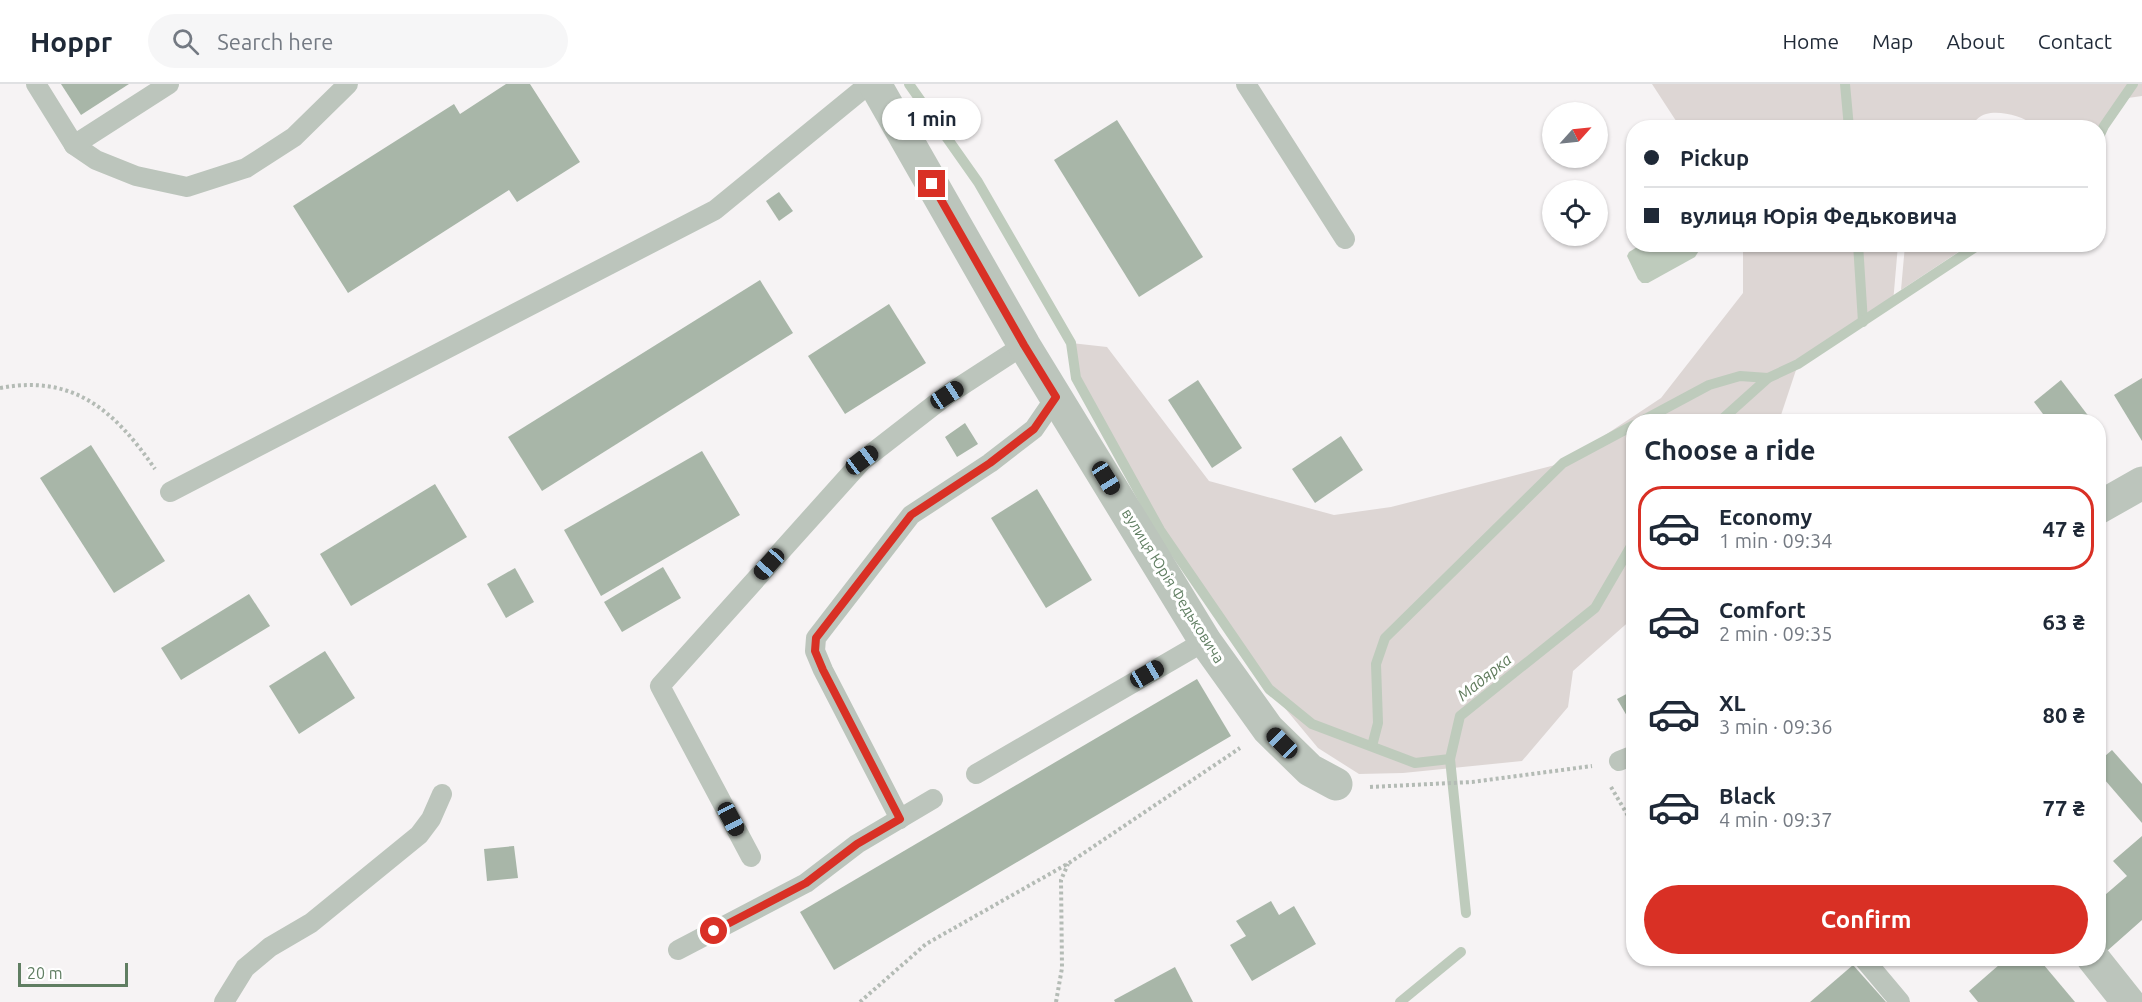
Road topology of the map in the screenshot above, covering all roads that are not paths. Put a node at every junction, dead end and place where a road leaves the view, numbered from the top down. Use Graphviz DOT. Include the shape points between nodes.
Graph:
graph roads {
  1 [pos="36,84"];
  2 [pos="169,84"];
  3 [pos="348,84"];
  4 [pos="869,84"];
  5 [pos="875,84"];
  6 [pos="1246,84"];
  7 [pos="74,145"];
  8 [pos="1345,239"];
  9 [pos="1024,345"];
  10 [pos="1056,397"];
  11 [pos="2142,483"];
  12 [pos="170,492"];
  13 [pos="2106,503"];
  14 [pos="1204,641"];
  15 [pos="976,774"];
  16 [pos="1336,784"];
  17 [pos="442,794"];
  18 [pos="933,800"];
  19 [pos="900,819"];
  20 [pos="752,857"];
  21 [pos="678,950"];
  22 [pos="1870,966"];
  23 [pos="2099,966"];
  24 [pos="224,1002"];
  25 [pos="1900,1002"];
  26 [pos="2128,1002"];
  1 -- 7 [label="lane"];
  2 -- 7 [label="lane"];
  3 -- 7 [label="lane" via="294,137 246,168 187,186 136,176 96,160"];
  4 -- 12 [label="lane" via="715,210"];
  5 -- 9 [label="street, вулиця Юрія Федьковича"];
  6 -- 8 [label="lane"];
  9 -- 10 [label="street, вулиця Юрія Федьковича"];
  9 -- 20 [label="lane" via="947,395 862,460 660,686"];
  10 -- 14 [label="street, вулиця Юрія Федьковича"];
  10 -- 19 [label="lane" via="1034,429 911,515 816,638 815,651 823,670"];
  11 -- 13 [label="street"];
  14 -- 15 [label="lane"];
  14 -- 16 [label="street, вулиця Юрія Федьковича" via="1268,729 1310,770"];
  17 -- 24 [label="lane" via="418,835 311,923 270,947 245,968"];
  18 -- 19 [label="lane"];
  19 -- 21 [label="lane" via="857,844 806,883"];
  22 -- 25 [label="lane"];
  23 -- 26 [label="street"];
}
